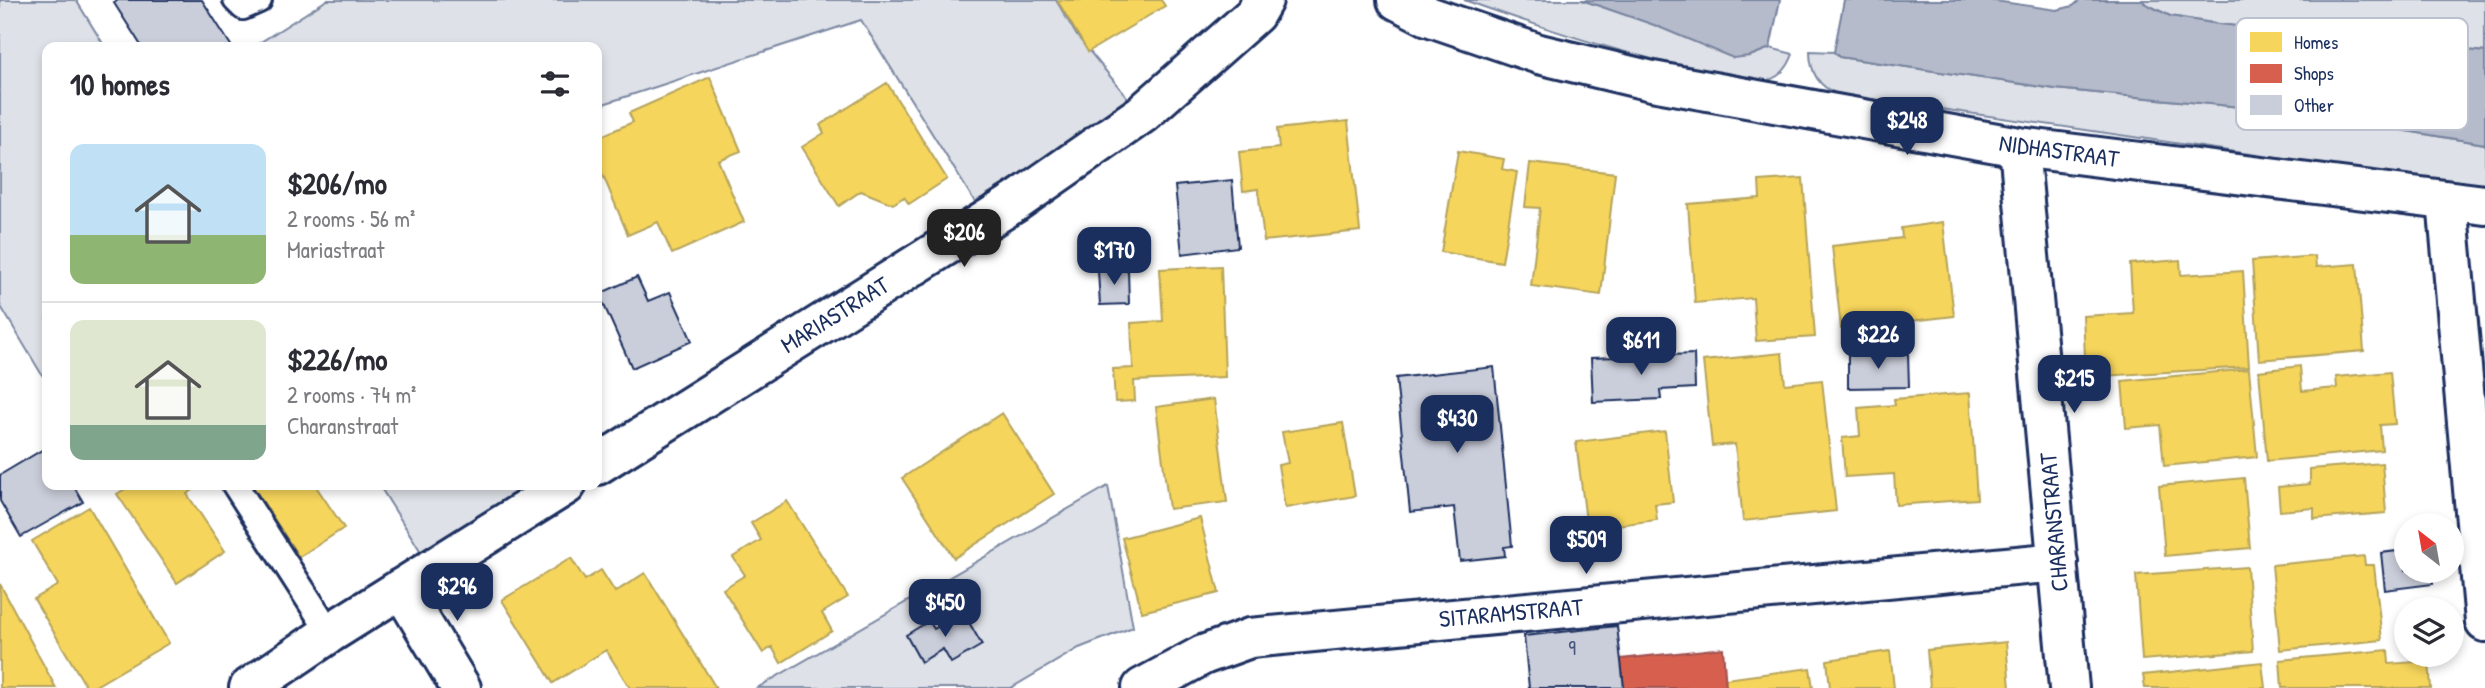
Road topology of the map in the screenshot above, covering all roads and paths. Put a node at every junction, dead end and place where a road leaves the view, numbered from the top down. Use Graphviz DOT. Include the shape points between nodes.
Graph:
graph roads {
  1 [pos="236,0"];
  2 [pos="259,0"];
  3 [pos="1263,0"];
  4 [pos="1398,0"];
  5 [pos="2019,146"];
  6 [pos="2446,201"];
  7 [pos="2485,205"];
  8 [pos="602,462"];
  9 [pos="238,490"];
  10 [pos="558,490"];
  11 [pos="2058,562"];
  12 [pos="401,588"];
  13 [pos="2485,622"];
  14 [pos="330,634"];
  15 [pos="249,688"];
  16 [pos="461,688"];
  17 [pos="1142,688"];
  18 [pos="2069,688"];
  1 -- 2 [label="lane" via="243,7"];
  3 -- 8 [label="street, MARIASTRAAT" via="1255,14 1142,114 1017,201"];
  4 -- 5 [label="street, NIDHASTRAAT" via="1428,16 1539,54 1652,81"];
  5 -- 6 [label="street, NIDHASTRAAT"];
  5 -- 11 [label="street, CHARANSTRAAT"];
  6 -- 7 [label="street, NIDHASTRAAT"];
  6 -- 13 [label="street"];
  9 -- 14 [label="lane"];
  10 -- 12 [label="street"];
  11 -- 17 [label="street, SITARAMSTRAAT" via="1250,638 1203,655"];
  11 -- 18 [label="street, CHARANSTRAAT"];
  12 -- 14 [label="street"];
  12 -- 16 [label="street"];
  14 -- 15 [label="street"];
}
